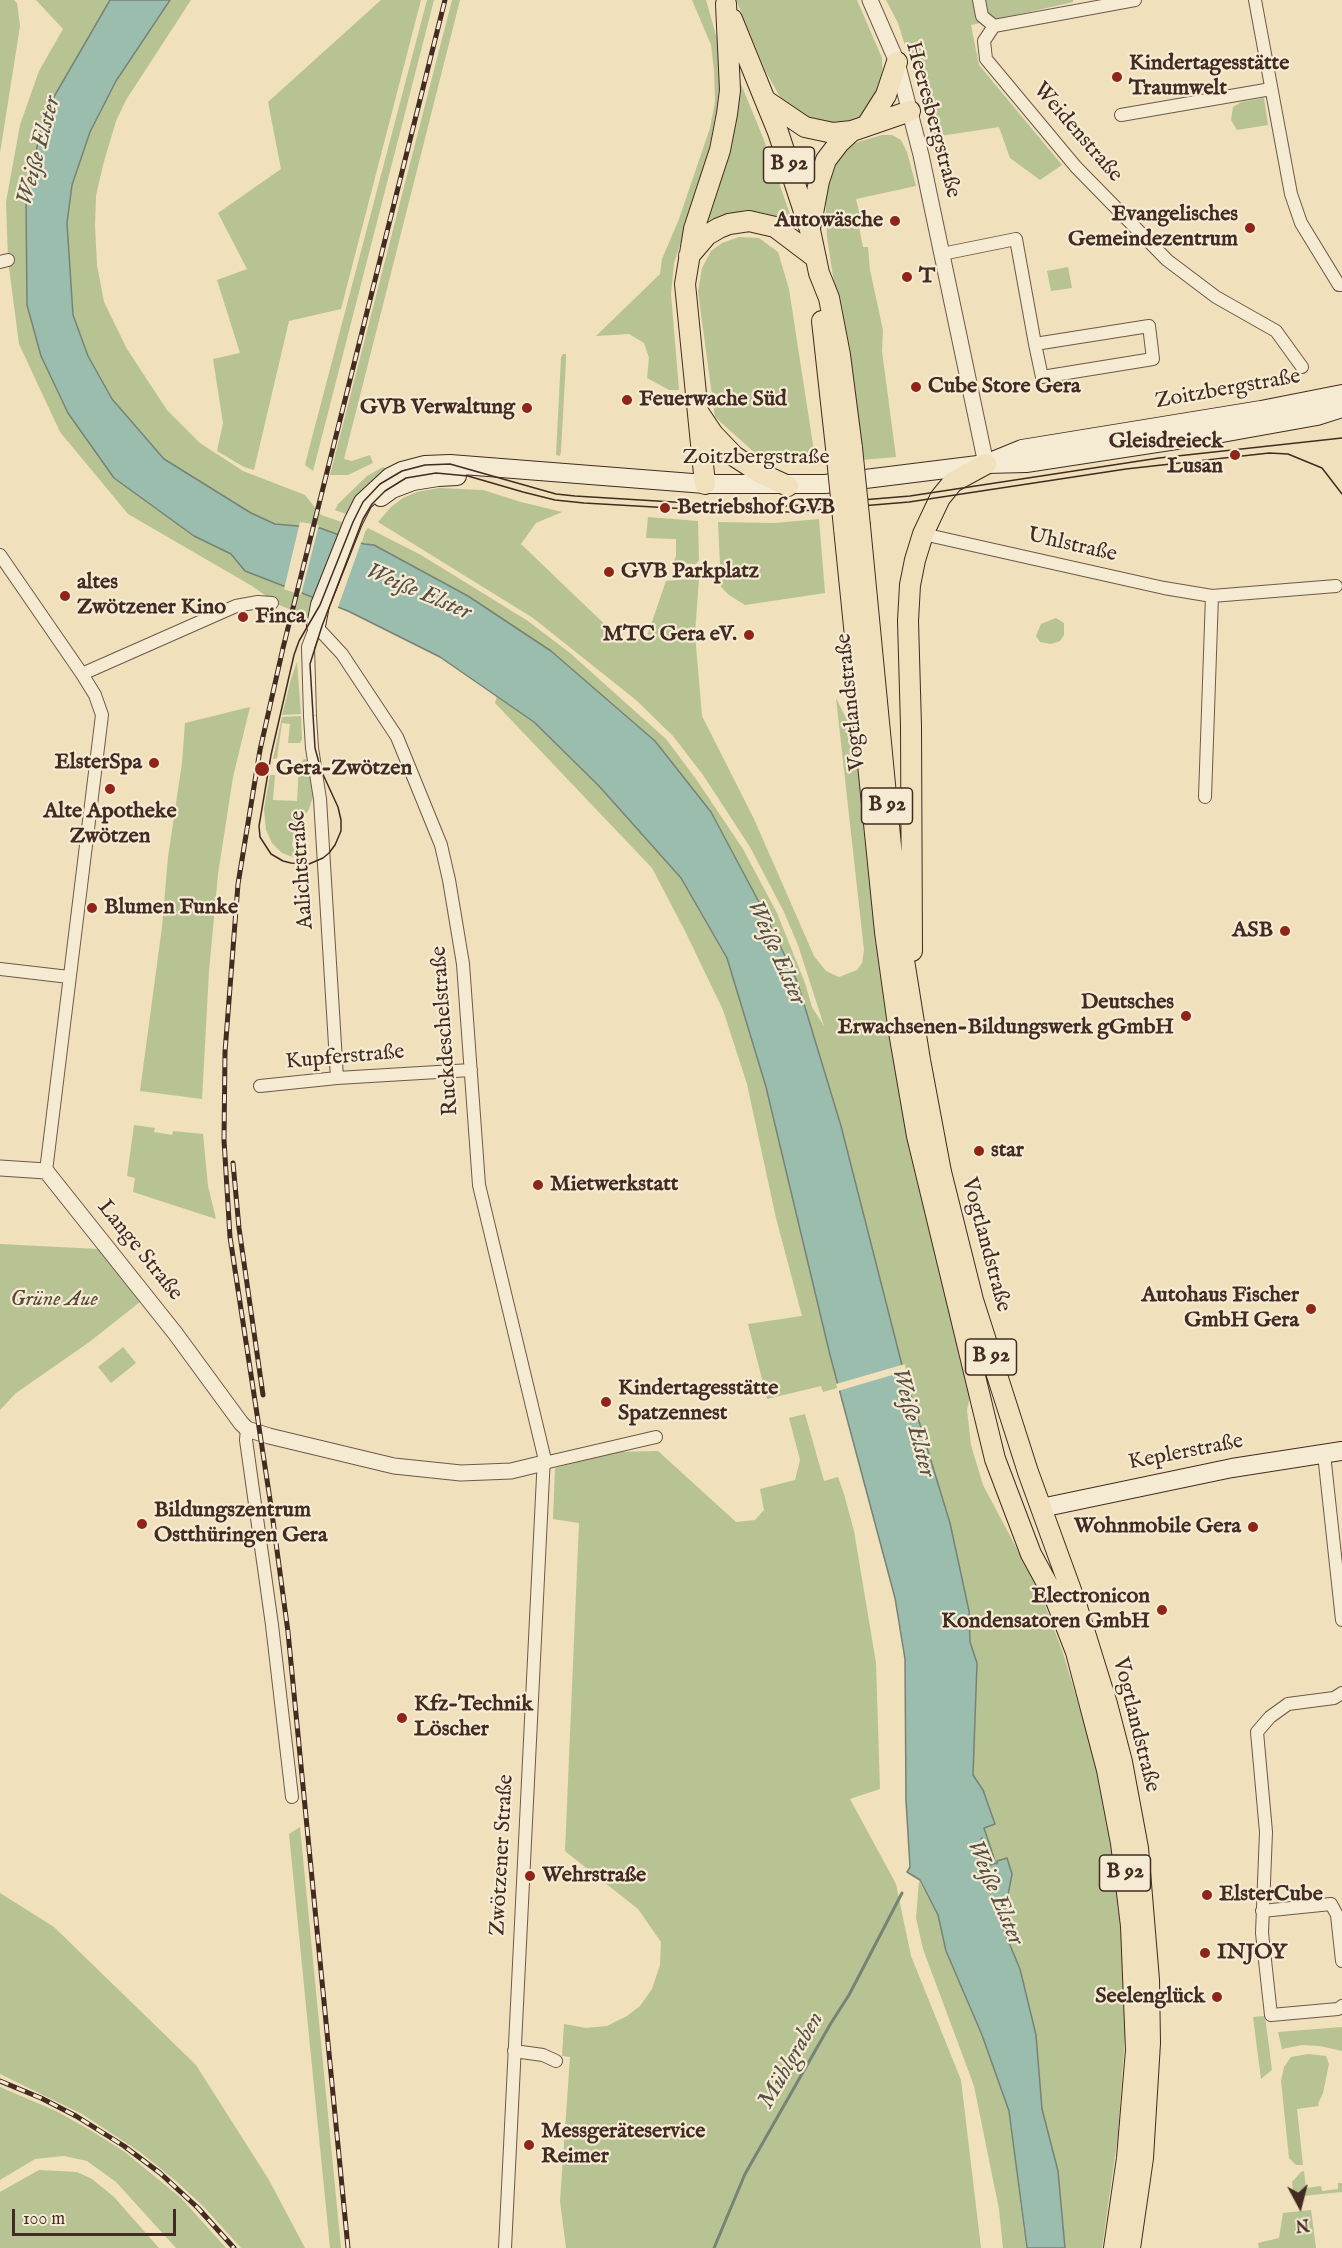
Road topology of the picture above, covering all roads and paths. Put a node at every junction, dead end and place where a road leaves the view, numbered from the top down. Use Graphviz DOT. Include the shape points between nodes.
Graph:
graph roads {
  1 [pos="870,0"];
  2 [pos="979,0"];
  3 [pos="1135,0"];
  4 [pos="1255,0"];
  5 [pos="725,2"];
  6 [pos="1084,4"];
  7 [pos="994,26"];
  8 [pos="897,63"];
  9 [pos="1271,88"];
  10 [pos="765,100"];
  11 [pos="910,111"];
  12 [pos="1121,115"];
  13 [pos="860,128"];
  14 [pos="810,230"];
  15 [pos="942,254"];
  16 [pos="688,256"];
  17 [pos="818,266"];
  18 [pos="1342,285"];
  19 [pos="1035,344"];
  20 [pos="1302,367"];
  21 [pos="1341,399"];
  22 [pos="698,411"];
  23 [pos="986,464"];
  24 [pos="525,471"];
  25 [pos="705,484"];
  26 [pos="788,486"];
  27 [pos="357,523"];
  28 [pos="852,527"];
  29 [pos="923,534"];
  30 [pos="0,555"];
  31 [pos="1336,586"];
  32 [pos="1212,596"];
  33 [pos="272,603"];
  34 [pos="316,626"];
  35 [pos="82,674"];
  36 [pos="1205,797"];
  37 [pos="0,969"];
  38 [pos="69,977"];
  39 [pos="911,1004"];
  40 [pos="471,1070"];
  41 [pos="338,1077"];
  42 [pos="260,1086"];
  43 [pos="0,1168"];
  44 [pos="46,1171"];
  45 [pos="247,1428"];
  46 [pos="656,1437"];
  47 [pos="1342,1451"];
  48 [pos="1324,1454"];
  49 [pos="544,1463"];
  50 [pos="1041,1508"];
  51 [pos="1015,1515"];
  52 [pos="1342,1620"];
  53 [pos="1342,1693"];
  54 [pos="292,1797"];
  55 [pos="1262,1911"];
  56 [pos="1342,1961"];
  57 [pos="1342,2006"];
  58 [pos="514,2051"];
  59 [pos="556,2061"];
  60 [pos="505,2248"];
  61 [pos="1114,2248"];
  62 [pos="1130,2248"];
  1 -- 8 [label="street, Heeresbergstraße"];
  2 -- 7 [label="street" via="982,16"];
  3 -- 6 [label="street"];
  4 -- 9 [label="street"];
  5 -- 10 [label="main road, Vogtlandstraße / B 92"];
  5 -- 16 [label="main road" via="730,90 727,114"];
  6 -- 7 [label="street"];
  7 -- 20 [label="street, Weidenstraße" via="984,41 986,59 1083,174 1167,260 1216,297 1276,331"];
  8 -- 11 [label="street, Heeresbergstraße"];
  8 -- 13 [label="main road" via="886,95"];
  9 -- 12 [label="street"];
  9 -- 18 [label="street" via="1291,194 1301,223"];
  10 -- 13 [label="main road" via="813,130 834,133"];
  10 -- 14 [label="main road, Vogtlandstraße / B 92"];
  11 -- 13 [label="main road"];
  11 -- 15 [label="street, Heeresbergstraße"];
  13 -- 14 [label="main road" via="831,153 822,170"];
  14 -- 17 [label="main road, Vogtlandstraße / B 92"];
  15 -- 19 [label="street" via="1016,239"];
  15 -- 23 [label="street, Heeresbergstraße"];
  16 -- 17 [label="main road" via="719,228 749,221 775,227"];
  16 -- 22 [label="main road" via="685,296"];
  17 -- 28 [label="main road, Vogtlandstraße / B 92, bridge" via="819,299 844,448"];
  19 -- 19 [label="street" via="1042,377 1153,359 1149,326"];
  21 -- 23 [label="main road, Zoitzbergstraße" via="1317,416 1026,463"];
  22 -- 25 [label="main road"];
  22 -- 26 [label="main road" via="726,450"];
  23 -- 26 [label="main road, Zoitzbergstraße"];
  23 -- 29 [label="main road" via="945,490"];
  24 -- 25 [label="main road, Zoitzbergstraße"];
  24 -- 27 [label="main road, Zoitzbergstraße" via="413,481 380,497"];
  24 -- 27 [label="main road, Zoitzbergstraße" via="450,464 402,471 363,502"];
  25 -- 26 [label="main road, Zoitzbergstraße"];
  27 -- 34 [label="main road"];
  28 -- 39 [label="main road, Vogtlandstraße / B 92"];
  28 -- 51 [label="main road, Vogtlandstraße / B 92" via="885,932 899,1032 917,1136 942,1244 996,1459"];
  29 -- 32 [label="street, Uhlstraße"];
  29 -- 39 [label="main road" via="912,577 908,621"];
  30 -- 35 [label="street"];
  31 -- 32 [label="street, Uhlstraße"];
  32 -- 36 [label="street"];
  33 -- 35 [label="street" via="236,606"];
  34 -- 40 [label="street, Ruckdeschelstraße" via="342,654 397,737 438,834 461,946"];
  34 -- 41 [label="street, Aalichtstraße" via="308,647 310,716 320,799"];
  35 -- 38 [label="street" via="102,715"];
  37 -- 38 [label="street"];
  38 -- 44 [label="street"];
  39 -- 50 [label="main road, Vogtlandstraße / B 92" via="941,1172 973,1300"];
  40 -- 41 [label="street, Kupferstraße"];
  40 -- 49 [label="street, Ruckdeschelstraße" via="479,1185"];
  41 -- 42 [label="street, Kupferstraße"];
  43 -- 44 [label="street"];
  44 -- 45 [label="street, Lange Straße"];
  45 -- 49 [label="street" via="394,1466 461,1473 511,1471"];
  45 -- 54 [label="street"];
  46 -- 49 [label="street"];
  47 -- 48 [label="main road, Keplerstraße"];
  48 -- 50 [label="main road, Keplerstraße" via="1233,1468"];
  48 -- 52 [label="street"];
  49 -- 58 [label="street, Zwötzener Straße"];
  50 -- 51 [label="main road"];
  50 -- 62 [label="main road, Vogtlandstraße / B 92" via="1107,1704 1138,1848 1150,2043 1143,2158"];
  51 -- 61 [label="main road, Vogtlandstraße / B 92" via="1076,1652 1107,1770 1121,1843 1131,1926 1136,2050"];
  53 -- 55 [label="street" via="1334,1698 1288,1704 1257,1732 1266,1832"];
  55 -- 56 [label="street" via="1331,1904 1337,1915"];
  55 -- 57 [label="street" via="1271,2015"];
  58 -- 59 [label="street"];
  58 -- 60 [label="street, Zwötzener Straße"];
}
